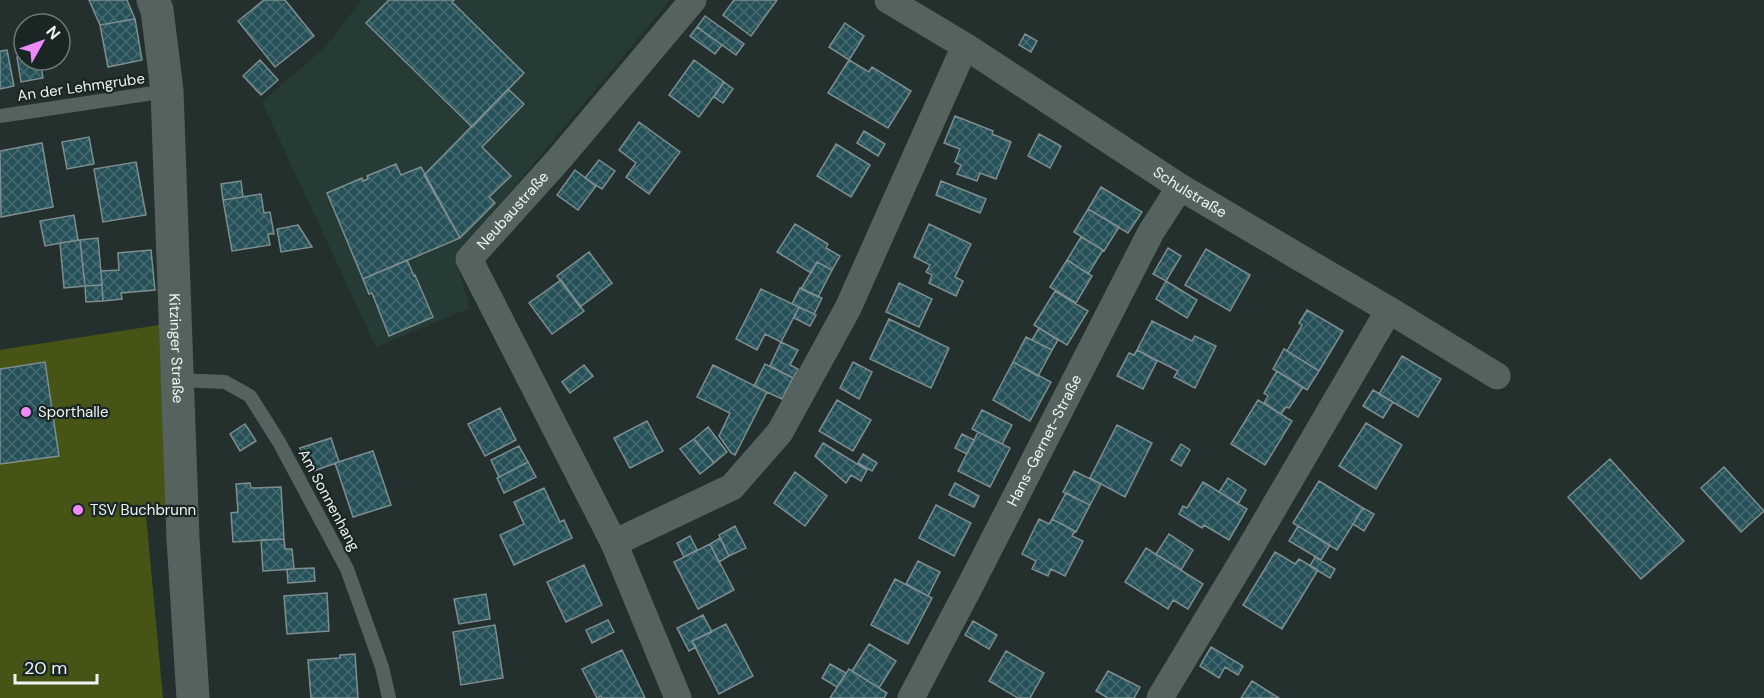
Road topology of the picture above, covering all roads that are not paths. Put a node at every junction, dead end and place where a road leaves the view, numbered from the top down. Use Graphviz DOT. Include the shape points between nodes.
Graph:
graph roads {
  1 [pos="153,0"];
  2 [pos="693,0"];
  3 [pos="888,0"];
  4 [pos="965,46"];
  5 [pos="166,91"];
  6 [pos="0,116"];
  7 [pos="1180,187"];
  8 [pos="1389,310"];
  9 [pos="1497,376"];
  10 [pos="177,380"];
  11 [pos="614,543"];
  12 [pos="193,698"];
  13 [pos="389,698"];
  14 [pos="678,698"];
  15 [pos="911,698"];
  16 [pos="1160,698"];
  1 -- 5 [label="street, Kitzinger Straße"];
  2 -- 11 [label="street, Neubaustraße" via="469,259"];
  3 -- 4 [label="street, Schulstraße"];
  4 -- 7 [label="street, Schulstraße"];
  4 -- 11 [label="street" via="848,308 780,432 732,487"];
  5 -- 6 [label="lane, An der Lehmgrube"];
  5 -- 10 [label="street, Kitzinger Straße"];
  7 -- 8 [label="street, Schulstraße"];
  7 -- 15 [label="street, Hans-Gernet-Straße" via="1151,232"];
  8 -- 9 [label="street, Schulstraße"];
  8 -- 16 [label="street"];
  10 -- 12 [label="street, Kitzinger Straße"];
  10 -- 13 [label="lane, Am Sonnenhang" via="225,382 250,396 347,569"];
  11 -- 14 [label="street, Neubaustraße"];
}
